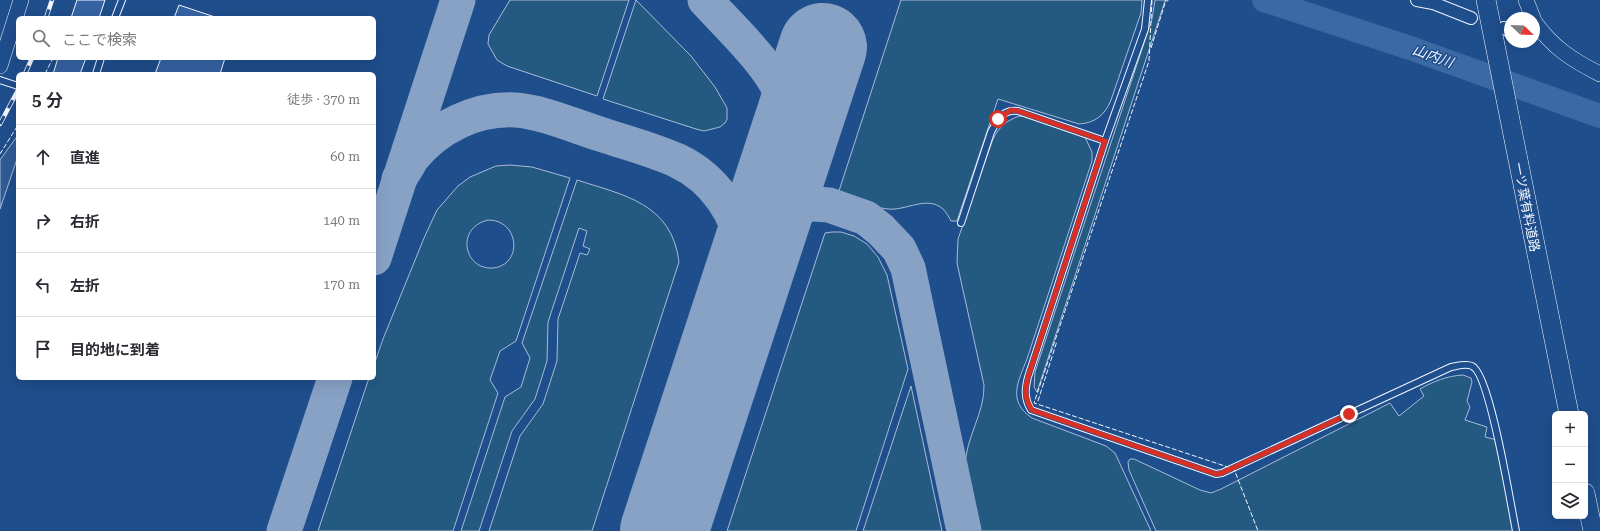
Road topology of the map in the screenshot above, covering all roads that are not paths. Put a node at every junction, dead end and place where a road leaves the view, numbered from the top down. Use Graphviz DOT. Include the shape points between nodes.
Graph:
graph roads {
  1 [pos="21,0"];
  2 [pos="122,0"];
  3 [pos="1148,0"];
  4 [pos="1417,0"];
  5 [pos="1486,0"];
  6 [pos="1526,0"];
  7 [pos="1530,12"];
  8 [pos="116,16"];
  9 [pos="1471,18"];
  10 [pos="1503,34"];
  11 [pos="1540,37"];
  12 [pos="100,60"];
  13 [pos="0,66"];
  14 [pos="97,72"];
  15 [pos="1600,74"];
  16 [pos="0,80"];
  17 [pos="16,85"];
  18 [pos="1105,141"];
  19 [pos="961,223"];
  20 [pos="1568,411"];
  21 [pos="1588,507"];
  22 [pos="1516,531"];
  23 [pos="1593,531"];
  1 -- 13 [label="street"];
  2 -- 8 [label="lane"];
  3 -- 18 [label="lane" via="1145,29"];
  4 -- 9 [label="street" via="1433,3"];
  5 -- 10 [label="main road, 一ツ葉有料道路"];
  6 -- 7 [label="street"];
  10 -- 20 [label="main road, 一ツ葉有料道路" via="1510,124"];
  11 -- 15 [label="street" via="1574,61"];
  12 -- 14 [label="lane"];
  16 -- 17 [label="lane"];
  18 -- 19 [label="lane" via="1018,111 1004,113 992,132"];
  18 -- 22 [label="lane" via="1028,377 1025,389 1026,402 1032,410 1216,474 1450,367 1472,366 1482,379 1494,420"];
  21 -- 23 [label="main road"];
}
